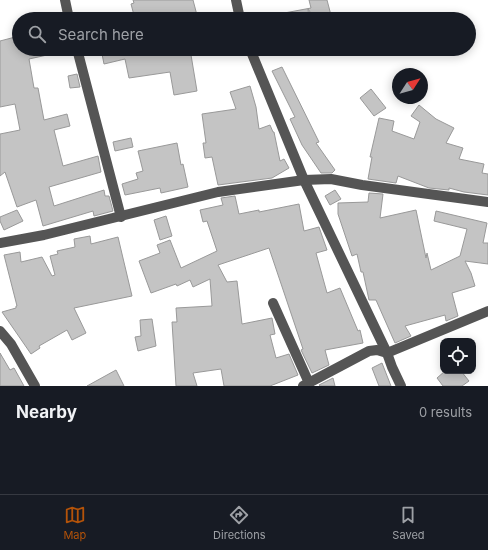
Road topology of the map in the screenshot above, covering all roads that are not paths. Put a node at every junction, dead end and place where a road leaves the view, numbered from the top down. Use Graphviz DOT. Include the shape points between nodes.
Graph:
graph roads {
  1 [pos="64,0"];
  2 [pos="236,0"];
  3 [pos="68,12"];
  4 [pos="239,12"];
  5 [pos="79,56"];
  6 [pos="253,56"];
  7 [pos="304,180"];
  8 [pos="488,202"];
  9 [pos="121,217"];
  10 [pos="0,243"];
  11 [pos="273,303"];
  12 [pos="488,311"];
  13 [pos="0,331"];
  14 [pos="387,353"];
  15 [pos="306,384"];
  16 [pos="35,386"];
  17 [pos="401,386"];
  1 -- 3 [label="street"];
  2 -- 4 [label="street"];
  5 -- 9 [label="street"];
  6 -- 7 [label="street"];
  7 -- 8 [label="street" via="330,179"];
  7 -- 9 [label="street" via="218,192"];
  7 -- 14 [label="street"];
  9 -- 10 [label="street"];
  11 -- 15 [label="street"];
  12 -- 14 [label="street"];
  13 -- 16 [label="street" via="11,344"];
  14 -- 15 [label="street" via="369,351"];
  14 -- 17 [label="street"];
}
